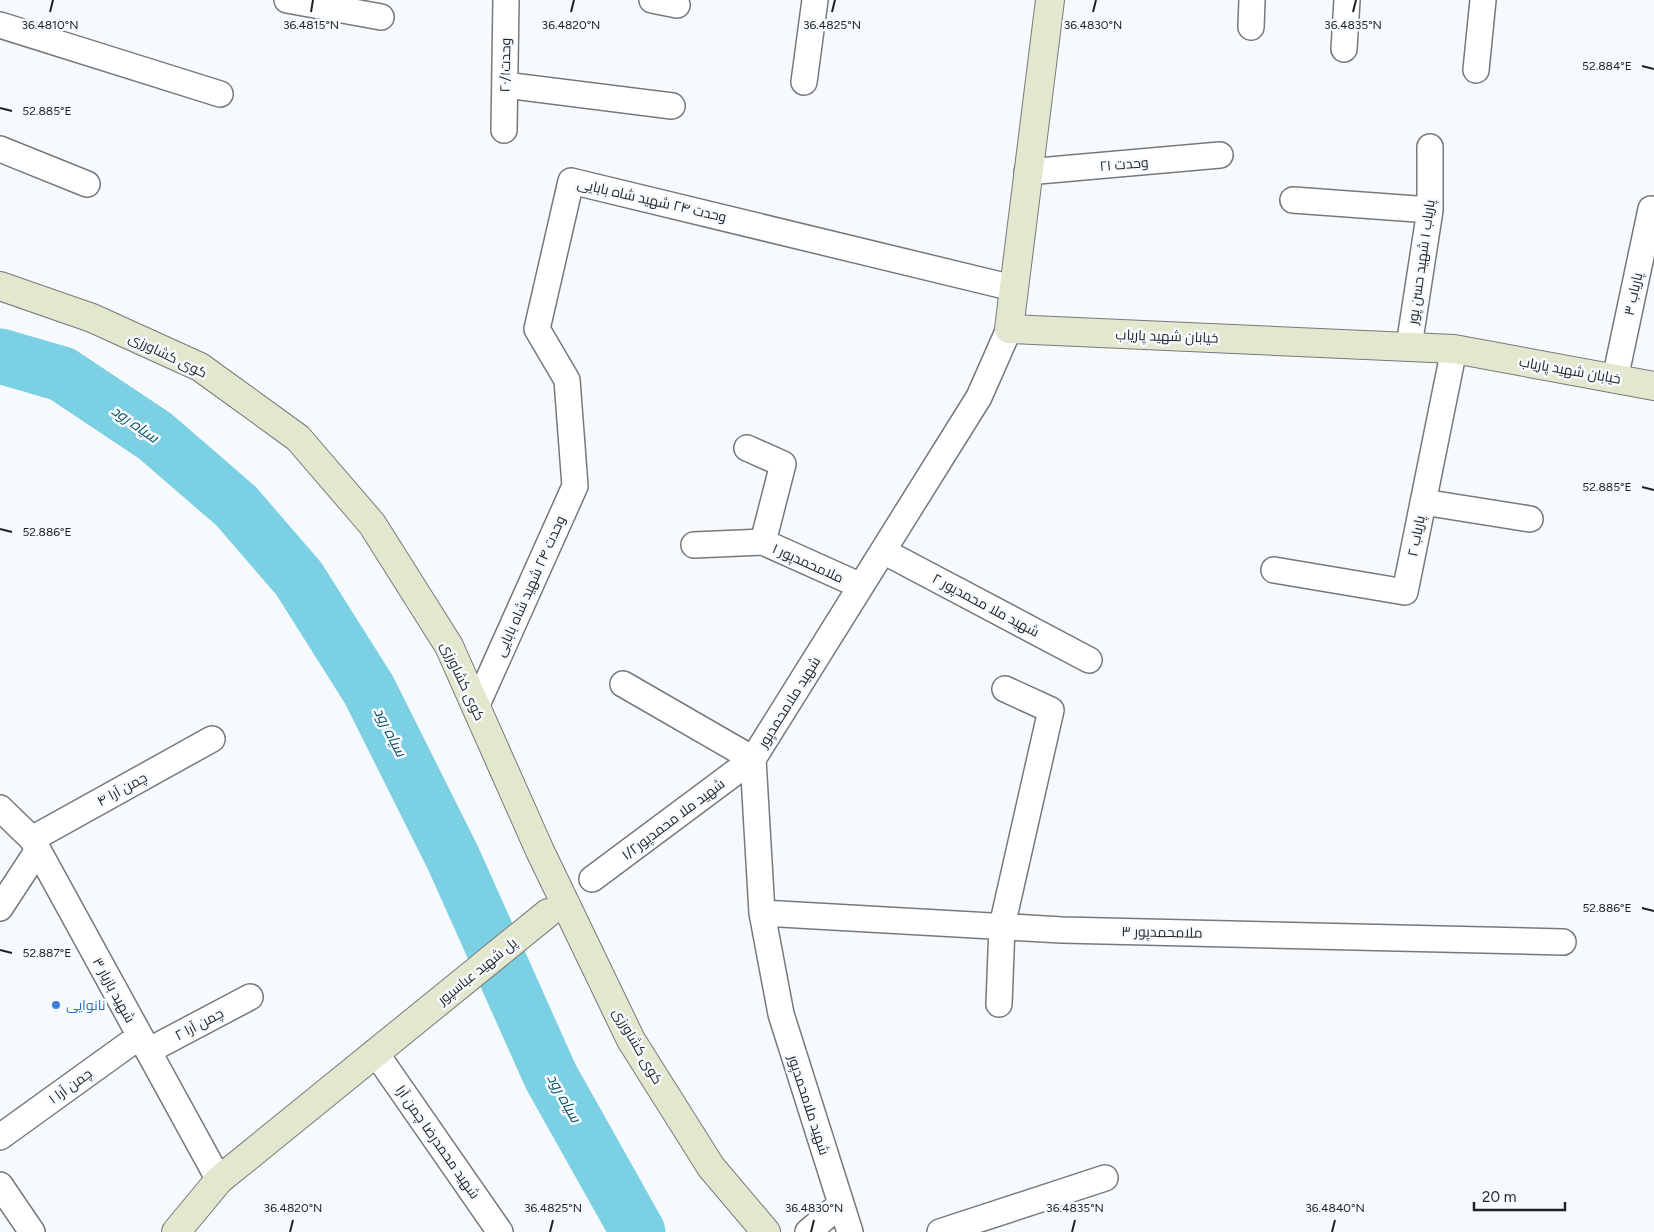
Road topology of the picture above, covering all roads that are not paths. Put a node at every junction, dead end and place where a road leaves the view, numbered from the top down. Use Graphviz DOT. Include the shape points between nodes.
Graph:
graph roads {
  1 [pos="287,0"];
  2 [pos="506,0"];
  3 [pos="652,0"];
  4 [pos="815,0"];
  5 [pos="1050,0"];
  6 [pos="1252,0"];
  7 [pos="1347,0"];
  8 [pos="1483,0"];
  9 [pos="677,5"];
  10 [pos="382,17"];
  11 [pos="0,25"];
  12 [pos="1251,27"];
  13 [pos="1344,48"];
  14 [pos="1476,70"];
  15 [pos="804,82"];
  16 [pos="505,84"];
  17 [pos="220,94"];
  18 [pos="672,106"];
  19 [pos="504,130"];
  20 [pos="1430,146"];
  21 [pos="0,149"];
  22 [pos="1220,155"];
  23 [pos="1027,172"];
  24 [pos="87,184"];
  25 [pos="1293,200"];
  26 [pos="1651,209"];
  27 [pos="1430,210"];
  28 [pos="0,286"];
  29 [pos="1013,288"];
  30 [pos="1009,329"];
  31 [pos="1409,346"];
  32 [pos="1454,349"];
  33 [pos="1615,379"];
  34 [pos="1654,386"];
  35 [pos="747,448"];
  36 [pos="1423,502"];
  37 [pos="1530,519"];
  38 [pos="763,542"];
  39 [pos="694,545"];
  40 [pos="883,551"];
  41 [pos="1274,570"];
  42 [pos="860,586"];
  43 [pos="1089,660"];
  44 [pos="623,684"];
  45 [pos="1005,689"];
  46 [pos="476,707"];
  47 [pos="212,739"];
  48 [pos="753,759"];
  49 [pos="0,808"];
  50 [pos="35,844"];
  51 [pos="592,879"];
  52 [pos="0,908"];
  53 [pos="556,908"];
  54 [pos="762,913"];
  55 [pos="1002,926"];
  56 [pos="1563,942"];
  57 [pos="250,997"];
  58 [pos="999,1004"];
  59 [pos="144,1044"];
  60 [pos="375,1052"];
  61 [pos="0,1137"];
  62 [pos="1105,1178"];
  63 [pos="219,1180"];
  64 [pos="0,1185"];
  65 [pos="841,1204"];
  66 [pos="32,1232"];
  67 [pos="176,1232"];
  68 [pos="500,1232"];
  69 [pos="766,1232"];
  70 [pos="808,1232"];
  71 [pos="850,1232"];
  72 [pos="940,1232"];
  1 -- 10 [label="street"];
  2 -- 16 [label="street, وحدت۲۰/۱"];
  3 -- 9 [label="street"];
  4 -- 15 [label="street"];
  5 -- 23 [label="street"];
  6 -- 12 [label="street"];
  7 -- 13 [label="street"];
  8 -- 14 [label="street"];
  11 -- 17 [label="street"];
  16 -- 18 [label="street"];
  16 -- 19 [label="street, وحدت۲۰/۱"];
  20 -- 27 [label="street, پاریاب ۱ شهید حسن پور"];
  21 -- 24 [label="street"];
  22 -- 23 [label="street, وحدت ۲۱"];
  23 -- 29 [label="street"];
  25 -- 27 [label="street"];
  26 -- 33 [label="street, پاریاب ۳"];
  27 -- 31 [label="street, پاریاب ۱ شهید حسن پور"];
  28 -- 46 [label="street, کوی کشاورزی" via="92,318 200,367 298,438 372,524 449,646"];
  29 -- 30 [label="street"];
  29 -- 46 [label="street, وحدت ۲۴ شهید شاه بابایی" via="571,181 537,329 567,380 575,486"];
  30 -- 31 [label="street, خیابان شهید پاریاب"];
  30 -- 40 [label="street, شهید ملامحمدپور" via="979,397"];
  31 -- 32 [label="street, خیابان شهید پاریاب"];
  32 -- 33 [label="street, خیابان شهید پاریاب"];
  32 -- 36 [label="street, پاریاب ۲"];
  33 -- 34 [label="street, خیابان شهید پاریاب"];
  35 -- 38 [label="street" via="784,464"];
  36 -- 37 [label="street"];
  36 -- 41 [label="street, پاریاب ۲" via="1405,592"];
  38 -- 39 [label="street, ملامحمدپور ۱"];
  38 -- 42 [label="street, ملامحمدپور ۱"];
  40 -- 42 [label="street, شهید ملامحمدپور"];
  40 -- 43 [label="street, شهید ملا محمدپور ۲"];
  42 -- 48 [label="street, شهید ملامحمدپور"];
  44 -- 48 [label="street"];
  45 -- 55 [label="street" via="1050,710"];
  46 -- 53 [label="street, کوی کشاورزی" via="540,851"];
  47 -- 50 [label="street, چمن آرا ۴"];
  48 -- 51 [label="street, شهید ملا محمدپور۱/۲"];
  48 -- 54 [label="street, شهید ملامحمدپور"];
  49 -- 50 [label="street, شهید بازیار ۳"];
  50 -- 52 [label="street"];
  50 -- 59 [label="street, شهید بازیار ۳"];
  53 -- 60 [label="street, پل شهید عباسپور"];
  53 -- 69 [label="street, کوی کشاورزی" via="631,1040 712,1167"];
  54 -- 55 [label="street, ملامحمدپور ۳"];
  54 -- 65 [label="street, شهید ملامحمدپور" via="781,1014"];
  55 -- 56 [label="street, ملامحمدپور ۳"];
  55 -- 58 [label="street"];
  57 -- 59 [label="street, چمن آرا ۲"];
  59 -- 61 [label="street, چمن آرا ۱"];
  59 -- 63 [label="street, شهید بازیار ۳"];
  60 -- 63 [label="street, پل شهید عباسپور"];
  60 -- 68 [label="street, شهید محمدرضا چمن آرا"];
  62 -- 72 [label="street"];
  63 -- 67 [label="street, پل شهید عباسپور"];
  64 -- 66 [label="street"];
  65 -- 70 [label="street"];
  65 -- 71 [label="street, شهید ملامحمدپور"];
}
